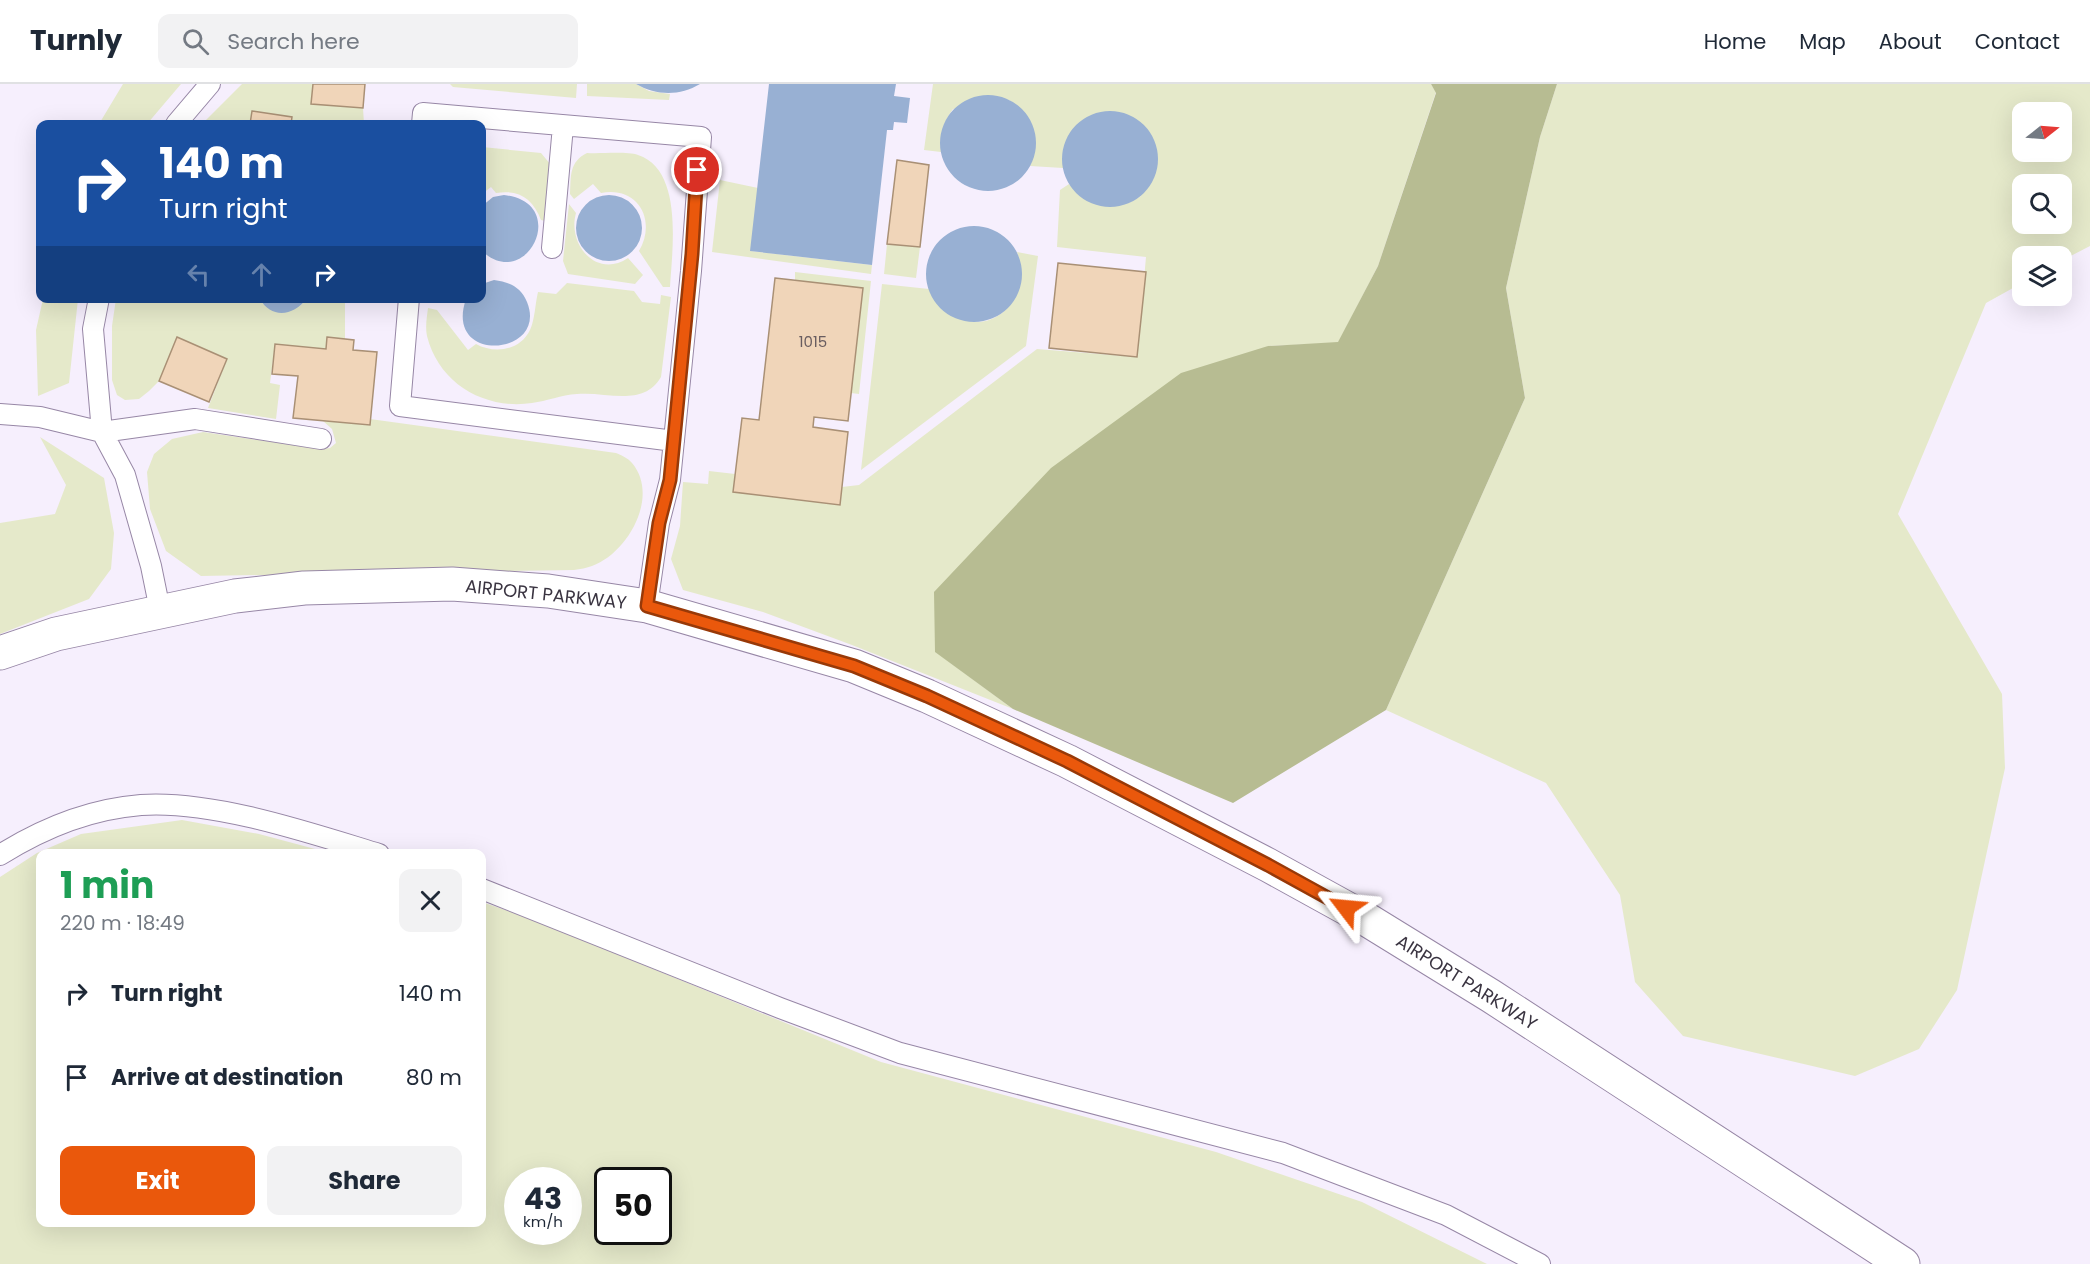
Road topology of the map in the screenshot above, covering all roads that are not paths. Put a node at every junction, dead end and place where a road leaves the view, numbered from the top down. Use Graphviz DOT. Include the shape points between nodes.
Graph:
graph roads {
  1 [pos="210,84"];
  2 [pos="179,120"];
  3 [pos="423,120"];
  4 [pos="563,126"];
  5 [pos="552,248"];
  6 [pos="98,303"];
  7 [pos="409,303"];
  8 [pos="0,414"];
  9 [pos="102,432"];
  10 [pos="321,440"];
  11 [pos="674,441"];
  12 [pos="647,606"];
  13 [pos="160,610"];
  14 [pos="0,653"];
  15 [pos="362,849"];
  16 [pos="0,855"];
  17 [pos="486,891"];
  18 [pos="1540,1264"];
  19 [pos="1903,1264"];
  1 -- 2 [label="lane"];
  3 -- 4 [label="lane" via="423,113"];
  4 -- 5 [label="lane"];
  4 -- 11 [label="lane" via="701,137"];
  6 -- 9 [label="lane" via="93,329"];
  7 -- 11 [label="lane" via="400,406"];
  8 -- 9 [label="lane" via="40,417"];
  9 -- 10 [label="lane" via="195,419"];
  9 -- 13 [label="lane" via="125,475"];
  11 -- 12 [label="lane"];
  12 -- 13 [label="main road, AIRPORT PARKWAY" via="548,591 452,584 304,588"];
  12 -- 19 [label="main road, AIRPORT PARKWAY" via="854,666 927,696 1067,761 1268,865 1366,919 1491,996"];
  13 -- 14 [label="main road, AIRPORT PARKWAY" via="56,634"];
  15 -- 16 [label="lane" via="198,807 142,805 62,822"];
  17 -- 18 [label="lane" via="900,1053 1283,1153 1446,1215"];
}
